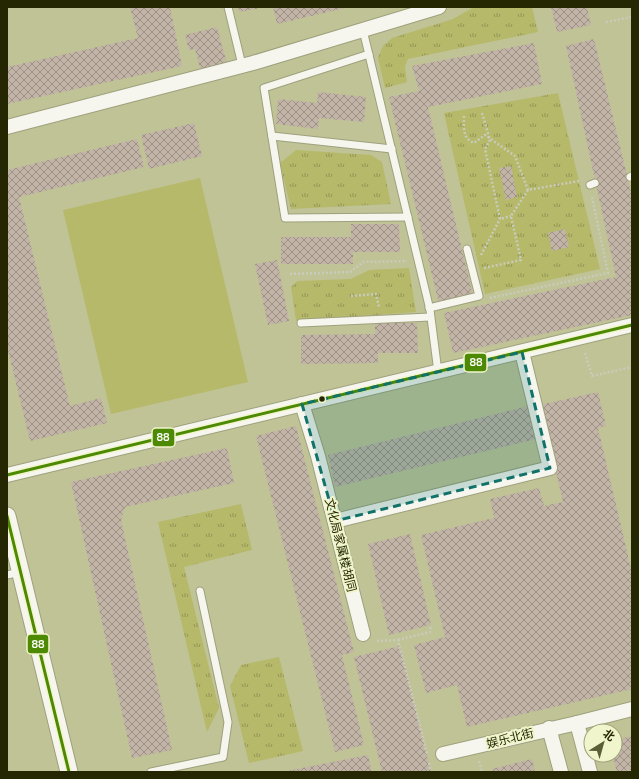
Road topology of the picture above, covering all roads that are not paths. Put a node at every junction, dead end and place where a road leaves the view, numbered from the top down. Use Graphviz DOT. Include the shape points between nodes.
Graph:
graph roads {
  1 [pos="228,7"];
  2 [pos="440,7"];
  3 [pos="364,30"];
  4 [pos="369,54"];
  5 [pos="242,65"];
  6 [pos="7,128"];
  7 [pos="272,136"];
  8 [pos="392,149"];
  9 [pos="408,218"];
  10 [pos="467,249"];
  11 [pos="429,308"];
  12 [pos="430,316"];
  13 [pos="301,323"];
  14 [pos="632,325"];
  15 [pos="522,352"];
  16 [pos="438,372"];
  17 [pos="302,404"];
  18 [pos="7,475"];
  19 [pos="7,516"];
  20 [pos="335,521"];
  21 [pos="14,574"];
  22 [pos="200,591"];
  23 [pos="363,634"];
  24 [pos="632,709"];
  25 [pos="577,722"];
  26 [pos="549,728"];
  27 [pos="443,754"];
  28 [pos="68,772"];
  29 [pos="151,772"];
  30 [pos="561,772"];
  31 [pos="590,772"];
  1 -- 5 [label="lane"];
  2 -- 3 [label="street"];
  3 -- 4 [label="lane"];
  3 -- 5 [label="street"];
  4 -- 7 [label="lane" via="264,88"];
  4 -- 8 [label="lane"];
  5 -- 6 [label="street"];
  7 -- 8 [label="lane"];
  7 -- 9 [label="lane" via="285,218"];
  8 -- 9 [label="lane"];
  9 -- 11 [label="lane"];
  10 -- 11 [label="lane" via="479,296"];
  11 -- 12 [label="lane"];
  12 -- 13 [label="lane"];
  12 -- 16 [label="lane"];
  14 -- 15 [label="street"];
  15 -- 16 [label="street"];
  15 -- 20 [label="street" via="550,468"];
  16 -- 17 [label="street"];
  17 -- 18 [label="street"];
  17 -- 20 [label="street, 文化局家属楼胡同"];
  19 -- 21 [label="street"];
  20 -- 23 [label="street, 文化局家属楼胡同"];
  21 -- 28 [label="street"];
  22 -- 29 [label="lane" via="228,722 223,757"];
  24 -- 25 [label="street, 娱乐北街"];
  25 -- 26 [label="street, 娱乐北街"];
  25 -- 31 [label="street"];
  26 -- 27 [label="street, 娱乐北街"];
  26 -- 30 [label="street"];
}
